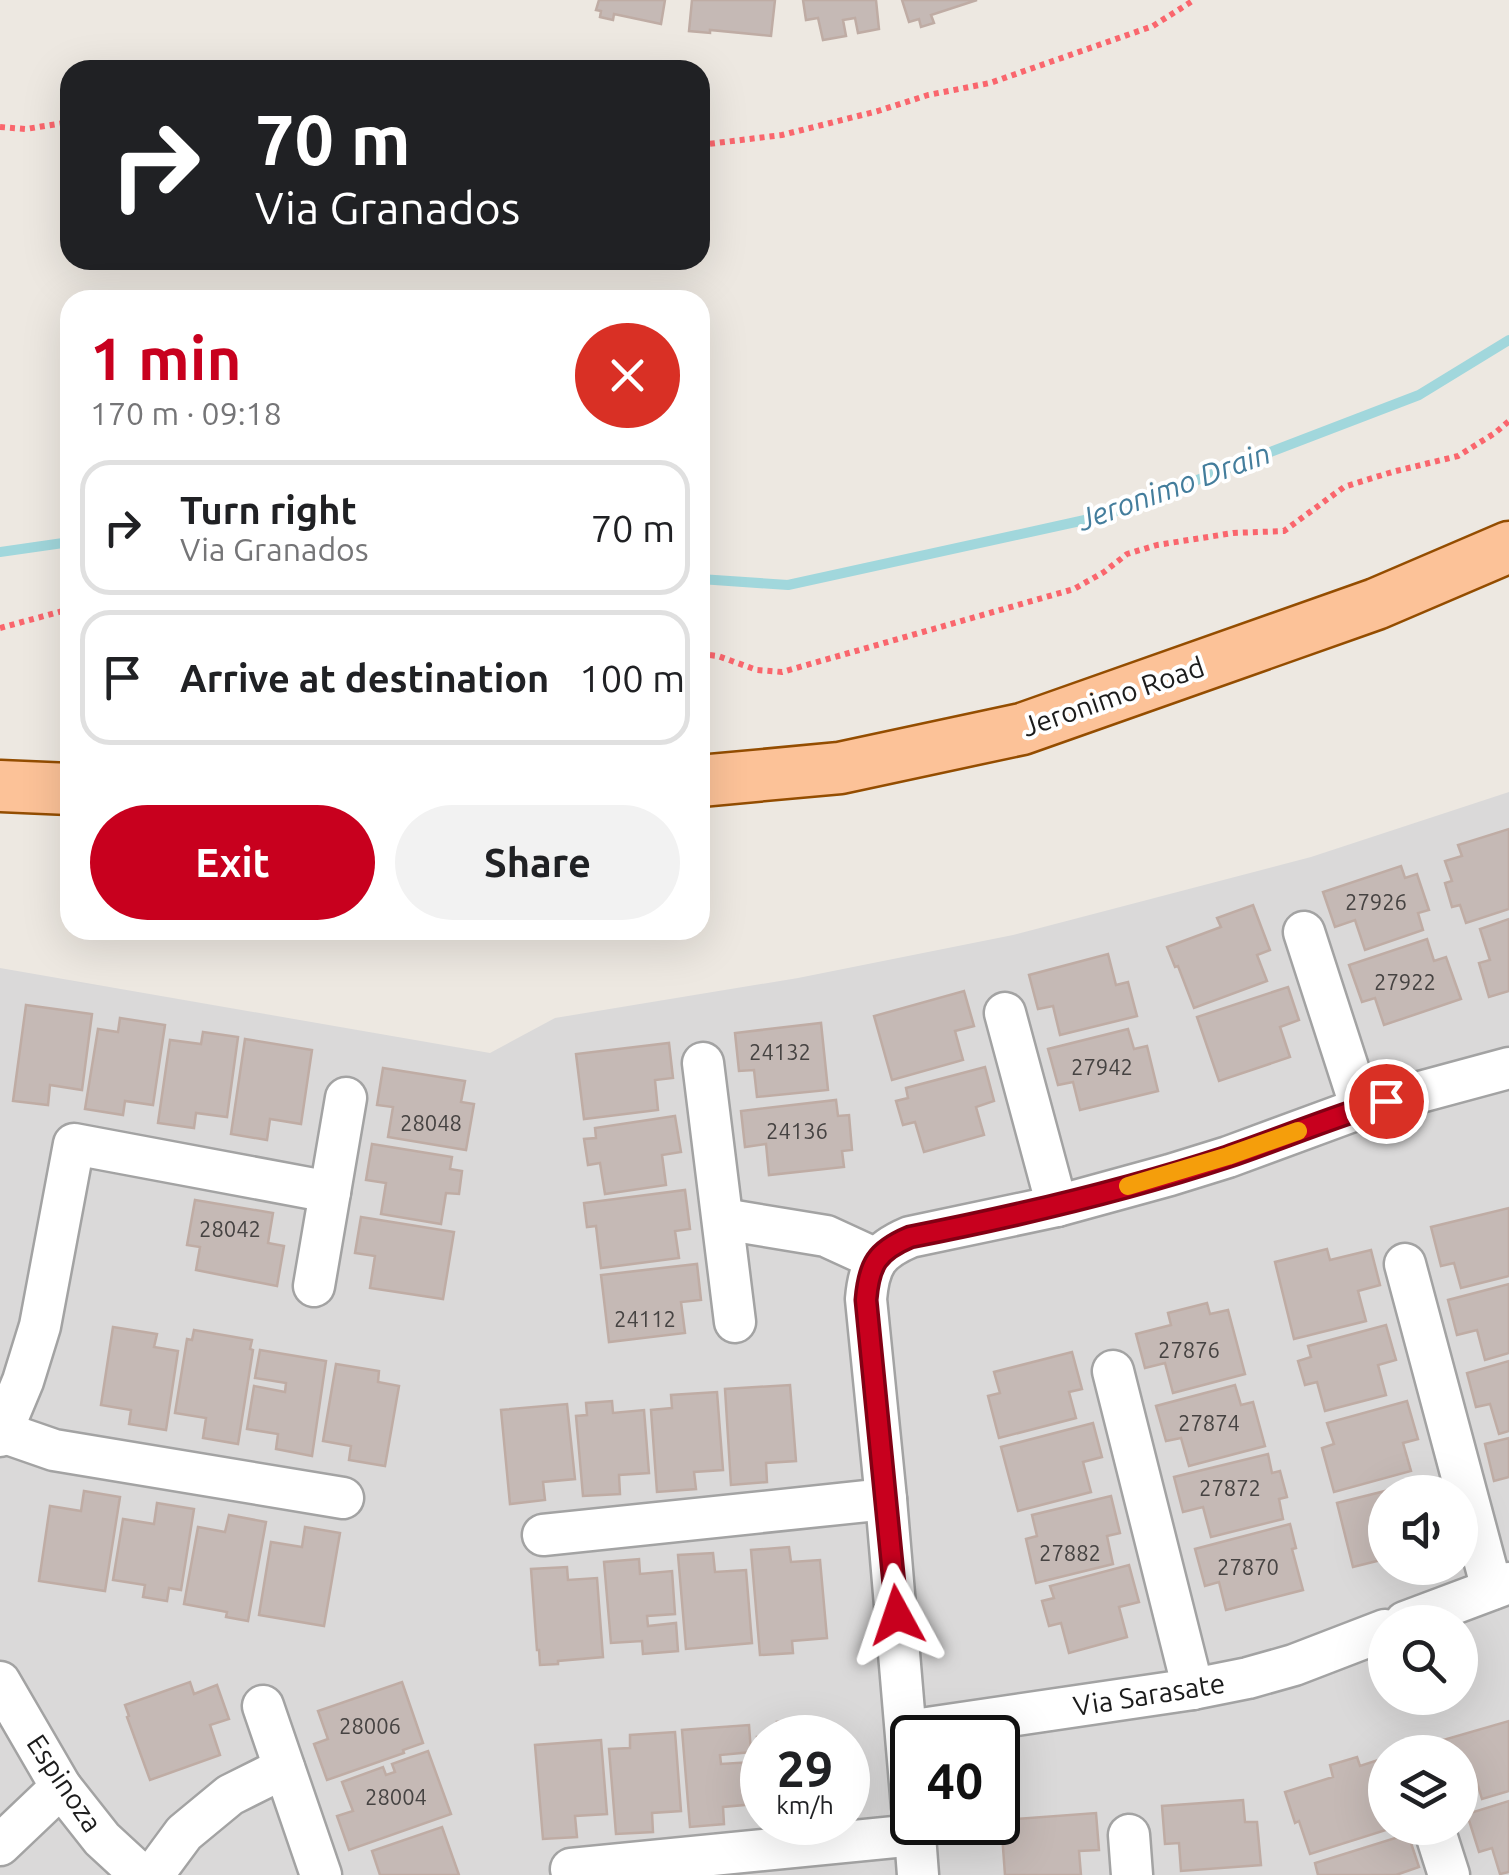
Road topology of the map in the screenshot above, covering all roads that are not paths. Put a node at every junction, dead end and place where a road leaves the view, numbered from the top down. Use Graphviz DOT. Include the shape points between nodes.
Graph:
graph roads {
  1 [pos="1509,547"];
  2 [pos="710,780"];
  3 [pos="0,786"];
  4 [pos="60,789"];
  5 [pos="1304,932"];
  6 [pos="1005,1013"];
  7 [pos="703,1063"];
  8 [pos="1509,1068"];
  9 [pos="346,1098"];
  10 [pos="1360,1108"];
  11 [pos="330,1192"];
  12 [pos="1057,1206"];
  13 [pos="722,1219"];
  14 [pos="876,1259"];
  15 [pos="1405,1264"];
  16 [pos="314,1286"];
  17 [pos="736,1322"];
  18 [pos="1113,1372"];
  19 [pos="1,1434"];
  20 [pos="343,1498"];
  21 [pos="886,1500"];
  22 [pos="543,1534"];
  23 [pos="1500,1586"];
  24 [pos="1450,1605"];
  25 [pos="1368,1637"];
  26 [pos="0,1682"];
  27 [pos="1193,1689"];
  28 [pos="263,1706"];
  29 [pos="906,1715"];
  30 [pos="1016,1715"];
  31 [pos="284,1768"];
  32 [pos="61,1786"];
  33 [pos="890,1825"];
  34 [pos="1129,1835"];
  35 [pos="0,1845"];
  36 [pos="915,1845"];
  37 [pos="1439,1845"];
  38 [pos="571,1869"];
  39 [pos="141,1875"];
  40 [pos="153,1875"];
  41 [pos="321,1875"];
  42 [pos="918,1875"];
  43 [pos="1132,1875"];
  44 [pos="1449,1875"];
  1 -- 2 [label="main road, Jeronimo Road" via="1376,604 1022,729 840,768"];
  3 -- 4 [label="main road"];
  5 -- 10 [label="street"];
  6 -- 12 [label="street"];
  7 -- 13 [label="street"];
  8 -- 10 [label="street"];
  9 -- 11 [label="street"];
  10 -- 12 [label="street" via="1228,1156"];
  11 -- 16 [label="street"];
  11 -- 19 [label="street" via="74,1144 40,1326"];
  12 -- 14 [label="street" via="910,1237"];
  13 -- 14 [label="street" via="826,1236"];
  13 -- 17 [label="street"];
  14 -- 21 [label="street" via="866,1300"];
  15 -- 23 [label="street"];
  18 -- 27 [label="street"];
  19 -- 20 [label="street" via="54,1450"];
  21 -- 22 [label="street"];
  21 -- 29 [label="street"];
  23 -- 24 [label="street"];
  25 -- 27 [label="street, Via Sarasate" via="1294,1665"];
  26 -- 32 [label="street, Espinoza"];
  27 -- 30 [label="street, Via Sarasate"];
  28 -- 31 [label="street"];
  31 -- 40 [label="street" via="230,1795 184,1833"];
  31 -- 41 [label="street"];
  32 -- 35 [label="street"];
  32 -- 39 [label="street, Espinoza"];
  33 -- 38 [label="street"];
  34 -- 43 [label="street"];
  36 -- 42 [label="street"];
  37 -- 44 [label="street"];
}
